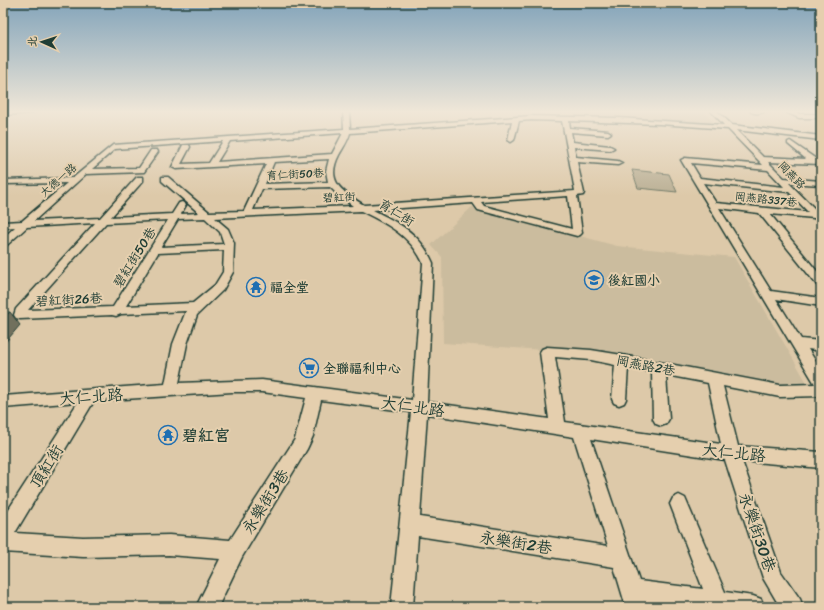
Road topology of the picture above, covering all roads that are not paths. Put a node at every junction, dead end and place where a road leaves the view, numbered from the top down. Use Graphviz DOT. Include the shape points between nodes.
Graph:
graph roads {
  1 [pos="221,139"];
  2 [pos="228,139"];
  3 [pos="343,139"];
  4 [pos="569,139"];
  5 [pos="742,139"];
  6 [pos="790,143"];
  7 [pos="570,144"];
  8 [pos="186,147"];
  9 [pos="610,148"];
  10 [pos="154,152"];
  11 [pos="335,156"];
  12 [pos="573,158"];
  13 [pos="762,160"];
  14 [pos="271,161"];
  15 [pos="817,162"];
  16 [pos="618,163"];
  17 [pos="212,164"];
  18 [pos="770,168"];
  19 [pos="84,172"];
  20 [pos="140,179"];
  21 [pos="165,179"];
  22 [pos="75,180"];
  23 [pos="697,180"];
  24 [pos="782,180"];
  25 [pos="3,182"];
  26 [pos="821,182"];
  27 [pos="332,184"];
  28 [pos="259,187"];
  29 [pos="791,190"];
  30 [pos="572,193"];
  31 [pos="475,200"];
  32 [pos="182,205"];
  33 [pos="712,205"];
  34 [pos="361,208"];
  35 [pos="762,210"];
  36 [pos="247,214"];
  37 [pos="209,216"];
  38 [pos="175,217"];
  39 [pos="819,218"];
  40 [pos="102,221"];
  41 [pos="24,224"];
  42 [pos="3,225"];
  43 [pos="3,243"];
  44 [pos="229,247"];
  45 [pos="154,250"];
  46 [pos="821,282"];
  47 [pos="767,294"];
  48 [pos="821,302"];
  49 [pos="196,308"];
  50 [pos="116,312"];
  51 [pos="797,343"];
  52 [pos="821,346"];
  53 [pos="622,360"];
  54 [pos="659,367"];
  55 [pos="714,378"];
  56 [pos="821,382"];
  57 [pos="171,389"];
  58 [pos="821,390"];
  59 [pos="315,392"];
  60 [pos="89,397"];
  61 [pos="620,399"];
  62 [pos="3,402"];
  63 [pos="420,406"];
  64 [pos="660,419"];
  65 [pos="558,428"];
  66 [pos="580,431"];
  67 [pos="731,453"];
  68 [pos="821,460"];
  69 [pos="679,504"];
  70 [pos="410,525"];
  71 [pos="3,535"];
  72 [pos="3,542"];
  73 [pos="235,550"];
  74 [pos="621,558"];
  75 [pos="634,598"];
  76 [pos="718,602"];
  77 [pos="207,607"];
  78 [pos="402,607"];
  79 [pos="753,607"];
  80 [pos="792,607"];
  1 -- 19 [label="street, 大德一路" via="113,147"];
  2 -- 17 [label="street"];
  3 -- 11 [label="street"];
  4 -- 7 [label="street"];
  5 -- 13 [label="street, 岡燕路"];
  6 -- 15 [label="street"];
  7 -- 9 [label="street"];
  7 -- 12 [label="street"];
  8 -- 17 [label="street" via="176,167"];
  10 -- 19 [label="street" via="141,170"];
  11 -- 14 [label="street"];
  11 -- 27 [label="street" via="329,169"];
  12 -- 16 [label="street"];
  12 -- 30 [label="street" via="580,193"];
  13 -- 15 [label="street"];
  13 -- 18 [label="street, 岡燕路"];
  14 -- 17 [label="street"];
  14 -- 28 [label="street"];
  18 -- 23 [label="street" via="685,160"];
  18 -- 24 [label="street, 岡燕路"];
  19 -- 22 [label="street, 大德一路"];
  20 -- 40 [label="street"];
  21 -- 37 [label="street"];
  22 -- 25 [label="street"];
  22 -- 41 [label="street, 大德一路"];
  23 -- 29 [label="street"];
  23 -- 33 [label="street"];
  24 -- 26 [label="street"];
  24 -- 29 [label="street, 岡燕路"];
  27 -- 28 [label="street, 育仁街50巷"];
  27 -- 34 [label="street, 育仁街"];
  28 -- 36 [label="street"];
  29 -- 39 [label="street, 岡燕路"];
  30 -- 31 [label="street, 碧紅街"];
  30 -- 31 [label="street" via="577,233 482,208"];
  31 -- 34 [label="street, 碧紅街"];
  32 -- 38 [label="street, 碧紅街50巷"];
  33 -- 35 [label="street, 岡燕路337巷"];
  33 -- 47 [label="street"];
  34 -- 36 [label="street, 碧紅街"];
  34 -- 63 [label="street, 育仁街" via="404,231 419,245 428,262"];
  35 -- 39 [label="street, 岡燕路337巷"];
  35 -- 46 [label="street"];
  36 -- 37 [label="street, 碧紅街"];
  37 -- 38 [label="street, 碧紅街"];
  37 -- 44 [label="street" via="225,231"];
  38 -- 40 [label="street, 碧紅街"];
  38 -- 45 [label="street, 碧紅街50巷"];
  40 -- 41 [label="street, 碧紅街"];
  40 -- 50 [label="street, 碧紅街26巷" via="20,315"];
  41 -- 42 [label="street, 碧紅街"];
  41 -- 43 [label="street, 大德一路"];
  44 -- 45 [label="street"];
  44 -- 49 [label="street" via="228,272 225,279"];
  45 -- 50 [label="street, 碧紅街50巷"];
  47 -- 48 [label="street"];
  47 -- 51 [label="street"];
  49 -- 50 [label="street, 碧紅街26巷"];
  49 -- 57 [label="street" via="180,344"];
  51 -- 52 [label="street"];
  51 -- 56 [label="street"];
  53 -- 54 [label="street, 岡燕路2巷"];
  53 -- 61 [label="street"];
  53 -- 65 [label="street, 岡燕路2巷" via="591,354 547,352"];
  54 -- 55 [label="street, 岡燕路2巷"];
  54 -- 64 [label="street"];
  55 -- 58 [label="street, 岡燕路2巷" via="780,391"];
  55 -- 67 [label="street, 永樂街30巷"];
  57 -- 59 [label="street, 大仁北路" via="262,386"];
  57 -- 60 [label="street, 大仁北路"];
  59 -- 63 [label="street, 大仁北路"];
  59 -- 73 [label="street, 永樂街3巷" via="301,444"];
  60 -- 62 [label="street, 大仁北路"];
  60 -- 71 [label="street, 頂紅街"];
  63 -- 65 [label="street, 大仁北路"];
  63 -- 70 [label="street"];
  65 -- 66 [label="street, 大仁北路"];
  66 -- 67 [label="street, 大仁北路"];
  66 -- 74 [label="street"];
  67 -- 68 [label="street, 大仁北路"];
  67 -- 80 [label="street, 永樂街30巷" via="773,578"];
  69 -- 76 [label="street"];
  70 -- 74 [label="street, 永樂街2巷"];
  70 -- 78 [label="street"];
  72 -- 73 [label="street" via="83,547 169,545"];
  73 -- 77 [label="street, 永樂街3巷"];
  74 -- 75 [label="street"];
  75 -- 76 [label="street"];
  76 -- 79 [label="street"];
}
